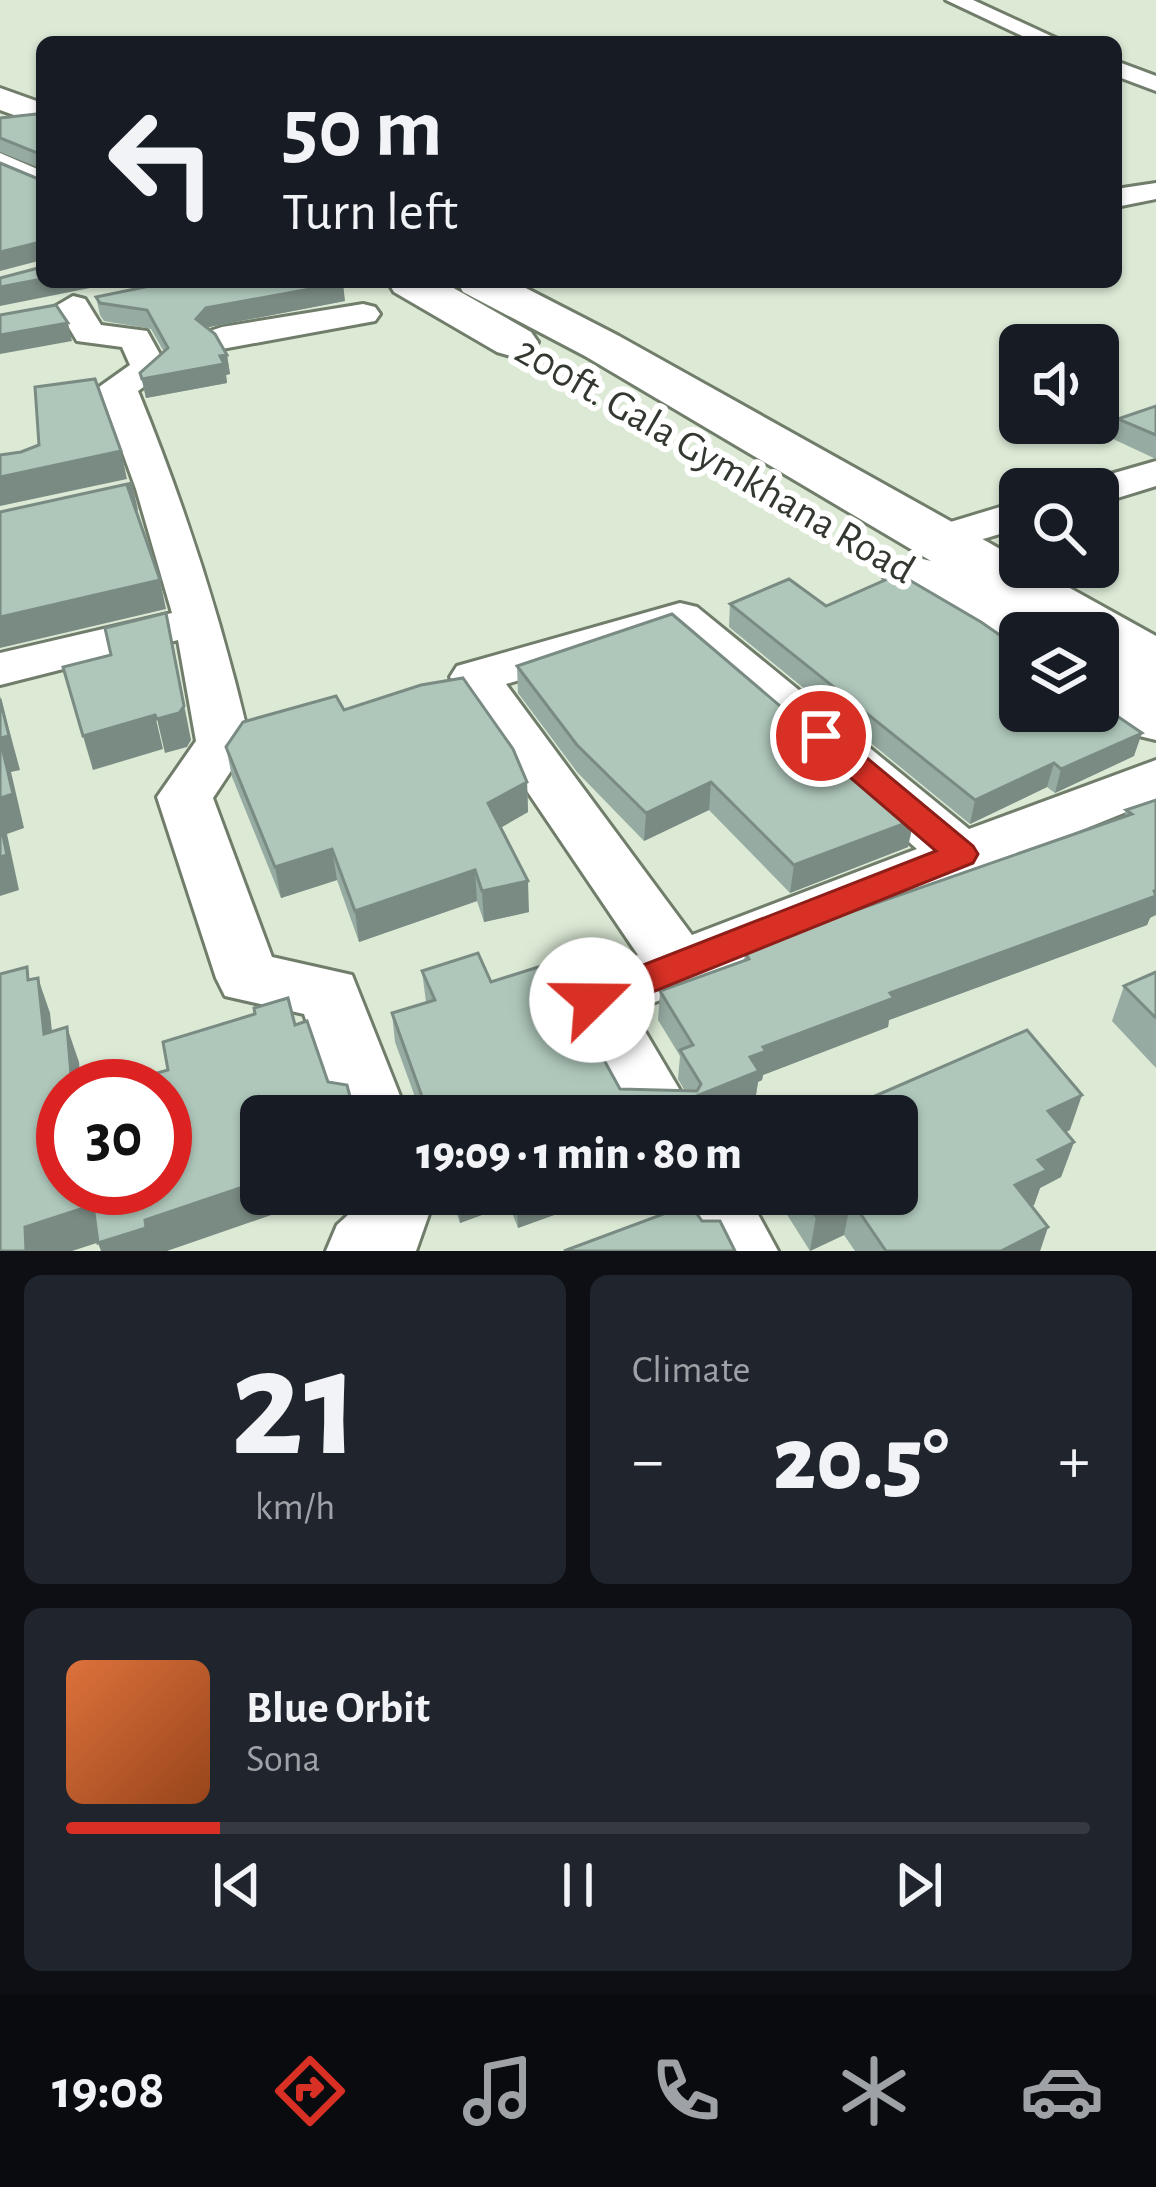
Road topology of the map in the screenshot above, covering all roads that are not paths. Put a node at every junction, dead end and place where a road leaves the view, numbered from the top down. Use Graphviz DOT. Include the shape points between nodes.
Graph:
graph roads {
  1 [pos="956,0"];
  2 [pos="1039,36"];
  3 [pos="1122,70"];
  4 [pos="0,82"];
  5 [pos="1155,84"];
  6 [pos="1122,89"];
  7 [pos="0,98"];
  8 [pos="36,106"];
  9 [pos="36,108"];
  10 [pos="36,111"];
  11 [pos="0,122"];
  12 [pos="0,161"];
  13 [pos="36,179"];
  14 [pos="1152,191"];
  15 [pos="1122,197"];
  16 [pos="420,288"];
  17 [pos="490,288"];
  18 [pos="198,302"];
  19 [pos="76,306"];
  20 [pos="363,314"];
  21 [pos="1156,473"];
  22 [pos="1119,484"];
  23 [pos="999,521"];
  24 [pos="940,539"];
  25 [pos="198,620"];
  26 [pos="999,625"];
  27 [pos="1156,664"];
  28 [pos="0,669"];
  29 [pos="1119,695"];
  30 [pos="1156,717"];
  31 [pos="1156,779"];
  32 [pos="962,854"];
  33 [pos="680,966"];
  34 [pos="365,1095"];
  35 [pos="648,1095"];
  36 [pos="394,1215"];
  37 [pos="719,1215"];
  38 [pos="364,1251"];
  39 [pos="740,1251"];
  1 -- 2 [label="street"];
  3 -- 5 [label="street"];
  4 -- 8 [label="street"];
  5 -- 6 [label="street"];
  7 -- 9 [label="street"];
  10 -- 11 [label="street"];
  12 -- 13 [label="street"];
  14 -- 15 [label="street"];
  16 -- 26 [label="street, 200ft. Gala Gymkhana Road"];
  17 -- 24 [label="street"];
  18 -- 20 [label="street" via="226,344"];
  19 -- 25 [label="street" via="89,334 135,338 150,369 118,387 135,494"];
  21 -- 22 [label="street"];
  23 -- 24 [label="street"];
  24 -- 27 [label="street"];
  25 -- 28 [label="street"];
  25 -- 34 [label="street" via="223,742 185,797 248,978 329,993"];
  29 -- 30 [label="street"];
  31 -- 32 [label="street"];
  32 -- 33 [label="street"];
  32 -- 33 [label="street" via="680,617 475,677"];
  33 -- 35 [label="street" via="592,1000"];
  36 -- 38 [label="street"];
  37 -- 39 [label="street"];
}
